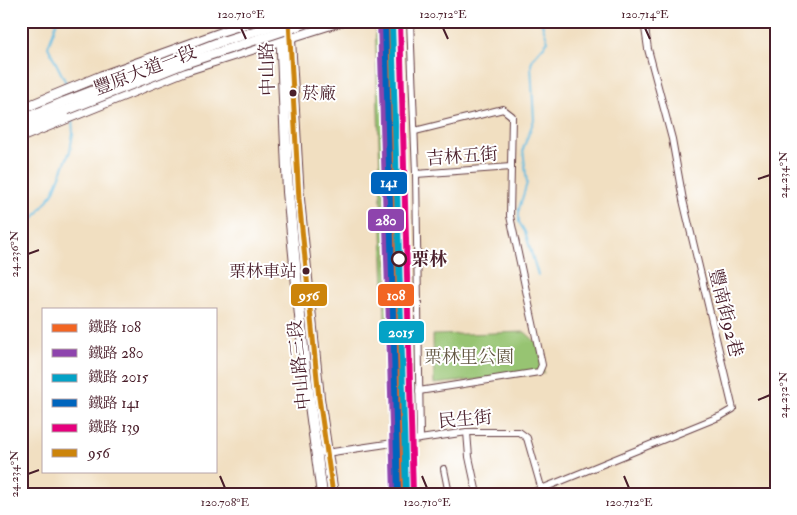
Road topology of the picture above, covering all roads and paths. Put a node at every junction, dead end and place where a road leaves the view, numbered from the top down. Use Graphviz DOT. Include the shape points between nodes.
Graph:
graph roads {
  1 [pos="254,21"];
  2 [pos="280,21"];
  3 [pos="288,21"];
  4 [pos="313,21"];
  5 [pos="342,21"];
  6 [pos="410,21"];
  7 [pos="644,21"];
  8 [pos="304,30"];
  9 [pos="285,38"];
  10 [pos="65,106"];
  11 [pos="21,109"];
  12 [pos="289,115"];
  13 [pos="21,120"];
  14 [pos="21,129"];
  15 [pos="415,131"];
  16 [pos="21,137"];
  17 [pos="511,167"];
  18 [pos="416,174"];
  19 [pos="418,391"];
  20 [pos="467,432"];
  21 [pos="420,438"];
  22 [pos="322,452"];
  23 [pos="444,469"];
  24 [pos="543,491"];
  25 [pos="322,494"];
  26 [pos="333,494"];
  27 [pos="449,494"];
  28 [pos="477,494"];
  29 [pos="529,494"];
  1 -- 11 [label="street, 豐原大道一段" via="101,76"];
  2 -- 9 [label="main road, 中山路"];
  3 -- 9 [label="main road, 中山路"];
  3 -- 10 [label="street, bridge" via="217,43"];
  4 -- 10 [label="street, bridge"];
  5 -- 9 [label="street"];
  6 -- 15 [label="street"];
  7 -- 24 [label="street, 豐南街92巷" via="733,409"];
  8 -- 9 [label="street"];
  9 -- 12 [label="main road, 中山路"];
  9 -- 16 [label="street, 豐原大道一段" via="187,70"];
  10 -- 13 [label="street"];
  10 -- 14 [label="street"];
  12 -- 22 [label="main road, 中山路三段"];
  15 -- 17 [label="street" via="503,109 512,116"];
  15 -- 18 [label="street"];
  17 -- 18 [label="street, 吉林五街"];
  17 -- 19 [label="street" via="510,216 542,365 539,372"];
  18 -- 19 [label="street"];
  19 -- 21 [label="street"];
  20 -- 21 [label="street, 民生街"];
  20 -- 24 [label="street, 民生街" via="519,432 528,438"];
  20 -- 28 [label="street"];
  21 -- 22 [label="street, 民生街"];
  22 -- 25 [label="main road, 中山路三段"];
  22 -- 26 [label="main road, 中山路三段"];
  23 -- 27 [label="street"];
  24 -- 29 [label="street"];
}
